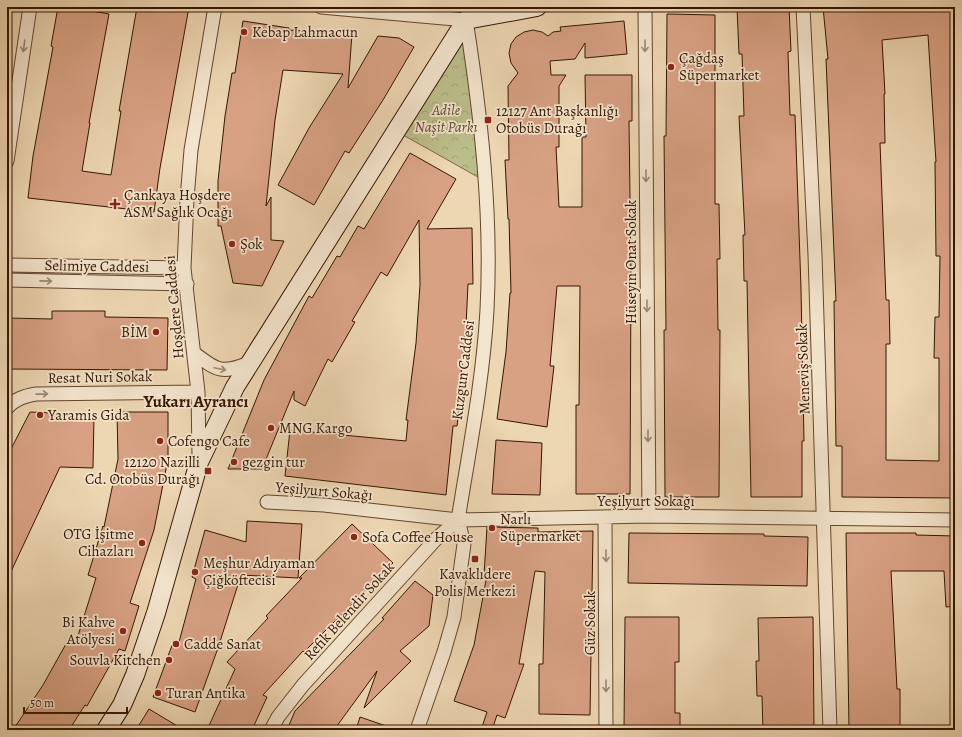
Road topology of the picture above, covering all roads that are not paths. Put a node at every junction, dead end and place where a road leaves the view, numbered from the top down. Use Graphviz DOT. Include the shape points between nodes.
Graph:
graph roads {
  1 [pos="30,7"];
  2 [pos="215,7"];
  3 [pos="321,7"];
  4 [pos="537,7"];
  5 [pos="645,7"];
  6 [pos="803,7"];
  7 [pos="469,14"];
  8 [pos="7,161"];
  9 [pos="7,265"];
  10 [pos="184,268"];
  11 [pos="7,280"];
  12 [pos="187,284"];
  13 [pos="194,353"];
  14 [pos="249,363"];
  15 [pos="198,392"];
  16 [pos="7,408"];
  17 [pos="199,462"];
  18 [pos="267,502"];
  19 [pos="648,516"];
  20 [pos="605,517"];
  21 [pos="823,519"];
  22 [pos="458,520"];
  23 [pos="955,520"];
  24 [pos="106,730"];
  25 [pos="271,730"];
  26 [pos="417,730"];
  27 [pos="606,730"];
  28 [pos="830,730"];
  1 -- 8 [label="street, one-way"];
  2 -- 10 [label="street, Hoşdere Caddesi" via="191,150"];
  3 -- 7 [label="street"];
  4 -- 7 [label="main road"];
  5 -- 19 [label="street, Hüseyin Onat Sokak, one-way"];
  6 -- 21 [label="street, Meneviş Sokak"];
  7 -- 14 [label="main road"];
  7 -- 22 [label="street, Kuzgun Caddesi" via="483,144 488,273 483,358"];
  9 -- 10 [label="street, Selimiye Caddesi"];
  10 -- 12 [label="street, Hoşdere Caddesi"];
  11 -- 12 [label="street, Selimiye Caddesi, one-way"];
  12 -- 13 [label="street, Hoşdere Caddesi"];
  13 -- 14 [label="street, one-way" via="212,367 221,370 234,369"];
  13 -- 15 [label="street, Hoşdere Caddesi"];
  14 -- 17 [label="main road"];
  16 -- 15 [label="street, Resat Nuri Sokak, one-way" via="24,396 36,394"];
  15 -- 17 [label="street, Hoşdere Caddesi"];
  17 -- 24 [label="main road" via="156,613 135,675 122,705"];
  18 -- 22 [label="street, Yeşilyurt Sokağı" via="324,505"];
  19 -- 20 [label="street, Yeşilyurt Sokağı"];
  19 -- 21 [label="street, Yeşilyurt Sokağı"];
  20 -- 22 [label="street, Yeşilyurt Sokağı"];
  20 -- 27 [label="street, Güz Sokak, one-way"];
  21 -- 23 [label="street, Yeşilyurt Sokağı"];
  21 -- 28 [label="street, Meneviş Sokak"];
  22 -- 25 [label="street, Refik Belendir Sokak" via="436,539 303,685"];
  22 -- 26 [label="street, Kuzgun Caddesi" via="464,544 454,617"];
}
